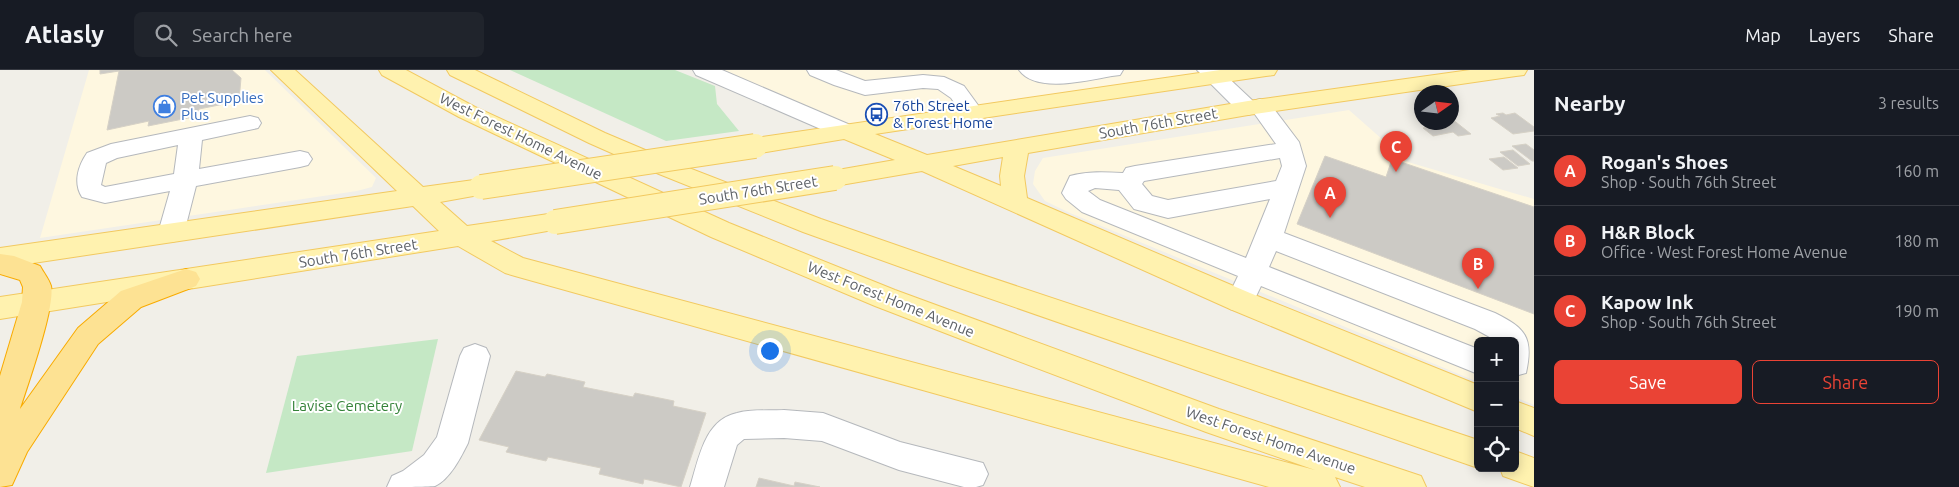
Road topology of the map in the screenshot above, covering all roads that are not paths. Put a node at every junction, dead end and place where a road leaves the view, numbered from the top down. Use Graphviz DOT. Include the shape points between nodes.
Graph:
graph roads {
  1 [pos="282,70"];
  2 [pos="390,70"];
  3 [pos="458,70"];
  4 [pos="1030,70"];
  5 [pos="1112,70"];
  6 [pos="1266,70"];
  7 [pos="710,71"];
  8 [pos="824,71"];
  9 [pos="1507,71"];
  10 [pos="1212,74"];
  11 [pos="950,79"];
  12 [pos="1254,107"];
  13 [pos="972,112"];
  14 [pos="250,123"];
  15 [pos="846,132"];
  16 [pos="191,135"];
  17 [pos="1016,147"];
  18 [pos="1289,149"];
  19 [pos="300,159"];
  20 [pos="923,162"];
  21 [pos="186,179"];
  22 [pos="1131,182"];
  23 [pos="1286,188"];
  24 [pos="420,196"];
  25 [pos="1015,203"];
  26 [pos="171,233"];
  27 [pos="462,237"];
  28 [pos="1269,238"];
  29 [pos="0,258"];
  30 [pos="0,264"];
  31 [pos="1253,271"];
  32 [pos="186,280"];
  33 [pos="1240,301"];
  34 [pos="36,302"];
  35 [pos="0,308"];
  36 [pos="1512,337"];
  37 [pos="475,356"];
  38 [pos="1474,360"];
  39 [pos="1474,396"];
  40 [pos="1519,416"];
  41 [pos="1534,422"];
  42 [pos="0,425"];
  43 [pos="1474,453"];
  44 [pos="1519,467"];
  45 [pos="1534,473"];
  46 [pos="0,474"];
  47 [pos="971,474"];
  48 [pos="404,487"];
  49 [pos="707,487"];
  50 [pos="1322,487"];
  51 [pos="1409,487"];
  1 -- 24 [label="main road"];
  2 -- 51 [label="main road, West Forest Home Avenue" via="467,112 720,230 858,287 1007,346"];
  3 -- 43 [label="main road, West Forest Home Avenue" via="607,142 771,211"];
  4 -- 5 [label="street" via="1033,74 1051,78"];
  6 -- 10 [label="main road"];
  7 -- 15 [label="street"];
  8 -- 11 [label="street" via="862,88"];
  9 -- 12 [label="main road, South 76th Street"];
  10 -- 12 [label="street"];
  10 -- 13 [label="main road"];
  11 -- 13 [label="street"];
  12 -- 17 [label="main road, South 76th Street"];
  12 -- 18 [label="street" via="1287,142"];
  13 -- 15 [label="main road"];
  14 -- 16 [label="street"];
  15 -- 20 [label="main road"];
  15 -- 24 [label="main road, bridge"];
  16 -- 21 [label="street"];
  16 -- 21 [label="street" via="95,158 88,183 91,191 105,194"];
  17 -- 20 [label="main road, South 76th Street"];
  17 -- 25 [label="main road" via="1012,176"];
  18 -- 22 [label="street" via="1135,174"];
  18 -- 23 [label="street" via="1294,166"];
  19 -- 21 [label="street"];
  20 -- 25 [label="main road"];
  20 -- 27 [label="main road, South 76th Street, bridge"];
  21 -- 26 [label="street"];
  22 -- 23 [label="street" via="1129,185 1143,203 1168,209"];
  22 -- 31 [label="street" via="1079,182 1075,194 1091,206"];
  23 -- 28 [label="street"];
  24 -- 26 [label="main road"];
  24 -- 27 [label="main road"];
  25 -- 33 [label="main road"];
  26 -- 29 [label="main road"];
  27 -- 32 [label="main road, South 76th Street"];
  27 -- 50 [label="main road" via="515,266"];
  28 -- 31 [label="street"];
  28 -- 36 [label="street" via="1485,321"];
  30 -- 34 [label="highway" via="30,273 37,288"];
  31 -- 33 [label="street"];
  31 -- 38 [label="street"];
  32 -- 34 [label="main road, South 76th Street"];
  32 -- 46 [label="highway" via="131,299 88,336 16,442"];
  33 -- 39 [label="main road"];
  34 -- 35 [label="main road, South 76th Street"];
  34 -- 42 [label="highway"];
  37 -- 48 [label="street" via="452,443 436,465"];
  40 -- 41 [label="main road"];
  44 -- 45 [label="main road"];
  47 -- 49 [label="street" via="899,456 823,427 784,424 738,426 723,437"];
}
